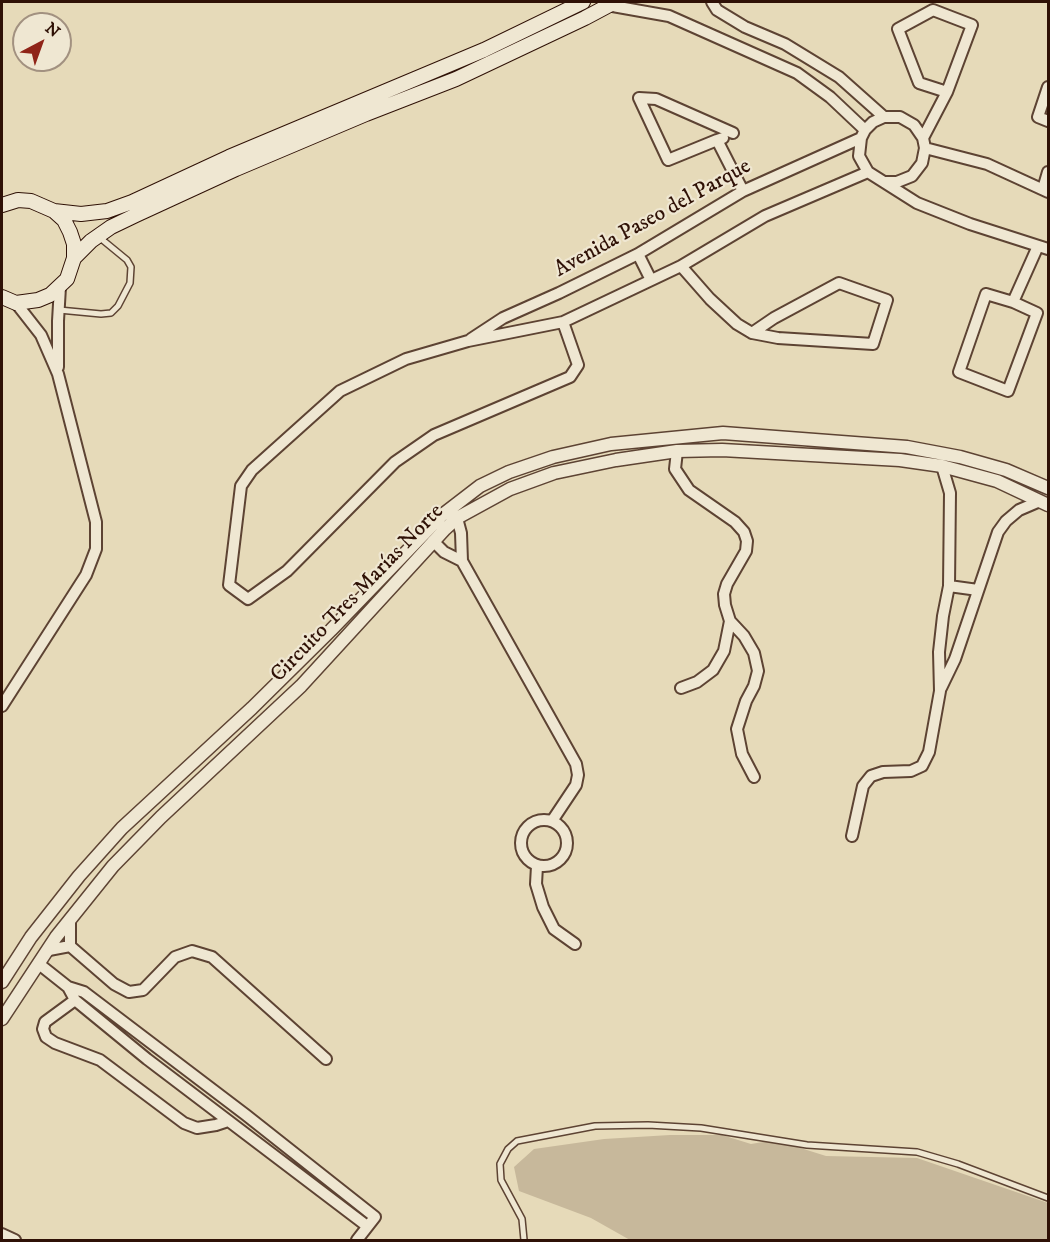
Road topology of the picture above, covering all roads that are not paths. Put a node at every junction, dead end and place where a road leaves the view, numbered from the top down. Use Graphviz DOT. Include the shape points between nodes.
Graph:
graph roads {
  1 [pos="584,2"];
  2 [pos="712,2"];
  3 [pos="610,3"];
  4 [pos="1048,87"];
  5 [pos="947,92"];
  6 [pos="884,117"];
  7 [pos="1048,121"];
  8 [pos="863,134"];
  9 [pos="717,140"];
  10 [pos="924,143"];
  11 [pos="868,172"];
  12 [pos="1048,172"];
  13 [pos="886,182"];
  14 [pos="1046,190"];
  15 [pos="743,191"];
  16 [pos="2,205"];
  17 [pos="54,211"];
  18 [pos="98,236"];
  19 [pos="1043,248"];
  20 [pos="638,254"];
  21 [pos="74,258"];
  22 [pos="681,266"];
  23 [pos="651,280"];
  24 [pos="60,287"];
  25 [pos="2,297"];
  26 [pos="1013,302"];
  27 [pos="16,303"];
  28 [pos="58,310"];
  29 [pos="563,322"];
  30 [pos="752,333"];
  31 [pos="468,341"];
  32 [pos="58,374"];
  33 [pos="723,433"];
  34 [pos="722,450"];
  35 [pos="676,451"];
  36 [pos="942,466"];
  37 [pos="1048,488"];
  38 [pos="1044,503"];
  39 [pos="457,518"];
  40 [pos="433,541"];
  41 [pos="462,561"];
  42 [pos="949,586"];
  43 [pos="978,590"];
  44 [pos="730,621"];
  45 [pos="681,688"];
  46 [pos="940,690"];
  47 [pos="2,706"];
  48 [pos="754,777"];
  49 [pos="552,821"];
  50 [pos="852,836"];
  51 [pos="537,866"];
  52 [pos="70,920"];
  53 [pos="575,944"];
  54 [pos="70,946"];
  55 [pos="49,950"];
  56 [pos="39,964"];
  57 [pos="2,982"];
  58 [pos="68,987"];
  59 [pos="75,1000"];
  60 [pos="2,1019"];
  61 [pos="326,1059"];
  62 [pos="246,1115"];
  63 [pos="228,1120"];
  64 [pos="237,1127"];
  65 [pos="1048,1198"];
  66 [pos="367,1226"];
  67 [pos="2,1233"];
  68 [pos="15,1240"];
  69 [pos="357,1240"];
  70 [pos="524,1240"];
  1 -- 17 [label="main road" via="484,50 132,202 106,212"];
  2 -- 6 [label="street" via="717,10 745,27 785,44 839,77"];
  3 -- 8 [label="street" via="669,16 797,73 830,97"];
  3 -- 18 [label="main road" via="456,79 236,169"];
  4 -- 7 [label="street" via="1038,117"];
  5 -- 5 [label="street" via="972,25 933,10 898,29 919,83"];
  5 -- 10 [label="street"];
  6 -- 8 [label="street" via="873,122"];
  6 -- 10 [label="street" via="900,117 914,125"];
  8 -- 11 [label="street" via="859,156"];
  8 -- 15 [label="street, Avenida Paseo del Parque"];
  9 -- 9 [label="street" via="733,133 656,99 639,98 668,160"];
  9 -- 15 [label="street"];
  10 -- 13 [label="street" via="922,163 912,176"];
  10 -- 14 [label="street" via="987,164"];
  11 -- 13 [label="street"];
  11 -- 22 [label="street, Avenida Paseo del Parque" via="765,216"];
  12 -- 14 [label="street"];
  13 -- 19 [label="street" via="917,203"];
  15 -- 20 [label="street, Avenida Paseo del Parque"];
  16 -- 17 [label="main road" via="31,201"];
  17 -- 21 [label="main road" via="70,232"];
  18 -- 21 [label="main road"];
  18 -- 28 [label="lane" via="131,267 130,283 118,306 111,313 101,314"];
  19 -- 26 [label="street"];
  20 -- 23 [label="street"];
  20 -- 31 [label="street, Avenida Paseo del Parque" via="503,318"];
  21 -- 24 [label="main road"];
  22 -- 23 [label="street, Avenida Paseo del Parque"];
  22 -- 30 [label="street" via="710,299"];
  23 -- 29 [label="street, Avenida Paseo del Parque"];
  24 -- 27 [label="main road" via="38,300"];
  24 -- 28 [label="street"];
  25 -- 27 [label="main road"];
  26 -- 26 [label="street" via="986,294 959,372 1008,391 1037,313"];
  27 -- 32 [label="street" via="40,335"];
  28 -- 32 [label="street"];
  29 -- 31 [label="street, Avenida Paseo del Parque"];
  29 -- 31 [label="street, Avenida Paseo del Parque" via="578,364 570,377 434,435 395,462 287,571 248,599 229,585 241,486 252,470 340,392 406,359"];
  30 -- 30 [label="street" via="873,344 887,300 839,283"];
  32 -- 47 [label="street" via="96,522 96,549 86,575"];
  33 -- 34 [label="street"];
  33 -- 37 [label="street, Circuito Tres Marías Norte" via="907,447 1006,470"];
  33 -- 57 [label="street, Circuito Tres Marías Norte" via="611,444 553,457 480,486 441,516 252,708 122,828 65,893"];
  34 -- 35 [label="street, Circuito Tres Marías Norte"];
  34 -- 36 [label="street, Circuito Tres Marías Norte"];
  35 -- 39 [label="street, Circuito Tres Marías Norte" via="554,472 510,489"];
  35 -- 44 [label="street" via="675,469 689,490 735,522 747,541 746,551 724,594"];
  36 -- 38 [label="street, Circuito Tres Marías Norte" via="997,481"];
  36 -- 42 [label="street" via="950,493"];
  38 -- 43 [label="street" via="1019,510 1006,521 998,532"];
  39 -- 40 [label="street, Circuito Tres Marías Norte"];
  39 -- 41 [label="street"];
  40 -- 41 [label="street"];
  40 -- 52 [label="street, Circuito Tres Marías Norte" via="301,686 113,866"];
  41 -- 49 [label="street" via="576,764 576,785"];
  42 -- 43 [label="street"];
  42 -- 46 [label="street" via="939,652"];
  43 -- 46 [label="street" via="955,659"];
  44 -- 45 [label="street" via="724,651 713,670"];
  44 -- 48 [label="street" via="754,653 758,671 737,729 742,754"];
  46 -- 50 [label="street" via="929,752 921,766 871,776 863,786"];
  49 -- 51 [label="street" via="565,833 567,851 555,865"];
  49 -- 51 [label="street" via="533,822 521,836 523,855"];
  51 -- 53 [label="street" via="536,884 543,907 554,929"];
  52 -- 54 [label="street"];
  52 -- 55 [label="street, Circuito Tres Marías Norte"];
  54 -- 55 [label="street"];
  54 -- 61 [label="street" via="129,992 143,990 175,957 192,951 212,957"];
  55 -- 56 [label="street, Circuito Tres Marías Norte"];
  56 -- 58 [label="street"];
  56 -- 60 [label="street, Circuito Tres Marías Norte"];
  58 -- 59 [label="street"];
  58 -- 62 [label="street" via="84,992"];
  59 -- 63 [label="street"];
  59 -- 63 [label="street" via="45,1022 46,1037 100,1060 184,1123 197,1128"];
  62 -- 64 [label="street"];
  62 -- 66 [label="street" via="375,1217"];
  63 -- 64 [label="street"];
  64 -- 66 [label="street"];
  65 -- 70 [label="lane" via="917,1152 807,1145 701,1128 595,1126 517,1140 508,1149 500,1164 501,1180 522,1219"];
  66 -- 69 [label="street"];
  67 -- 68 [label="street"];
}
